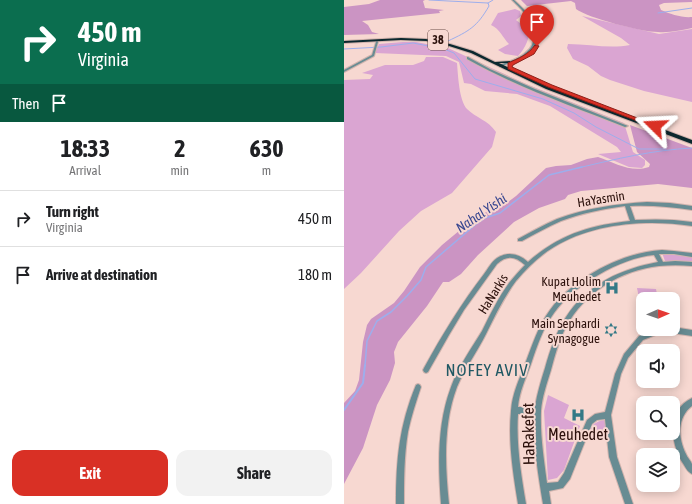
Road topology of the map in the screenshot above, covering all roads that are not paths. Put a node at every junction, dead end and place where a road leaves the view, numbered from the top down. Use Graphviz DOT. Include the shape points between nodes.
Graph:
graph roads {
  1 [pos="513,0"];
  2 [pos="517,0"];
  3 [pos="370,39"];
  4 [pos="385,39"];
  5 [pos="344,41"];
  6 [pos="376,42"];
  7 [pos="468,58"];
  8 [pos="497,62"];
  9 [pos="509,62"];
  10 [pos="501,65"];
  11 [pos="510,68"];
  12 [pos="344,71"];
  13 [pos="626,126"];
  14 [pos="692,138"];
  15 [pos="692,142"];
  16 [pos="627,205"];
  17 [pos="692,208"];
  18 [pos="633,222"];
  19 [pos="692,224"];
  20 [pos="520,240"];
  21 [pos="656,253"];
  22 [pos="692,255"];
  23 [pos="662,264"];
  24 [pos="692,264"];
  25 [pos="528,265"];
  26 [pos="692,333"];
  27 [pos="426,370"];
  28 [pos="418,387"];
  29 [pos="692,401"];
  30 [pos="514,410"];
  31 [pos="538,410"];
  32 [pos="608,415"];
  33 [pos="692,470"];
  34 [pos="544,488"];
  35 [pos="400,504"];
  36 [pos="445,504"];
  37 [pos="522,504"];
  38 [pos="547,504"];
  39 [pos="629,504"];
  1 -- 9 [label="street" via="531,19 534,42 530,51"];
  2 -- 11 [label="street" via="537,22 538,42 533,52 510,64"];
  3 -- 4 [label="highway, 38"];
  3 -- 5 [label="highway, 38"];
  3 -- 6 [label="highway"];
  4 -- 6 [label="highway"];
  4 -- 10 [label="highway, 38" via="418,40 450,45"];
  5 -- 8 [label="highway, 38" via="393,37 428,39 462,46"];
  6 -- 12 [label="street" via="372,55"];
  7 -- 13 [label="street" via="534,90"];
  8 -- 9 [label="highway"];
  8 -- 10 [label="highway, 38"];
  9 -- 10 [label="street"];
  10 -- 11 [label="highway, 38"];
  10 -- 15 [label="highway, 38" via="548,88"];
  11 -- 14 [label="highway, 38" via="557,89"];
  16 -- 17 [label="street, HaYasmin"];
  16 -- 18 [label="street"];
  16 -- 20 [label="street, HaYasmin" via="599,208 572,215 546,225"];
  18 -- 19 [label="street, HaNarkis" via="666,221"];
  18 -- 25 [label="street, HaNarkis" via="577,233 553,245"];
  21 -- 22 [label="street"];
  21 -- 23 [label="street"];
  21 -- 30 [label="street" via="643,254 617,263 576,287 558,304 538,338"];
  23 -- 24 [label="street, HaRakefet"];
  23 -- 31 [label="street, HaRakefet" via="638,268 609,279 573,310 563,326 550,358"];
  25 -- 27 [label="street" via="522,258 512,256 501,258 494,264 476,288"];
  25 -- 36 [label="street, HaNarkis" via="504,294 463,369 448,406 442,448"];
  26 -- 32 [label="street" via="658,331 636,342 618,374"];
  28 -- 35 [label="street" via="406,419 402,443 399,464"];
  29 -- 33 [label="street" via="683,409 676,426 682,455"];
  30 -- 31 [label="street"];
  30 -- 37 [label="street" via="516,473"];
  31 -- 34 [label="street, HaRakefet"];
  32 -- 34 [label="street" via="595,417 589,422 567,476 560,485"];
  32 -- 39 [label="street" via="613,458"];
  34 -- 38 [label="street, HaRakefet"];
}
